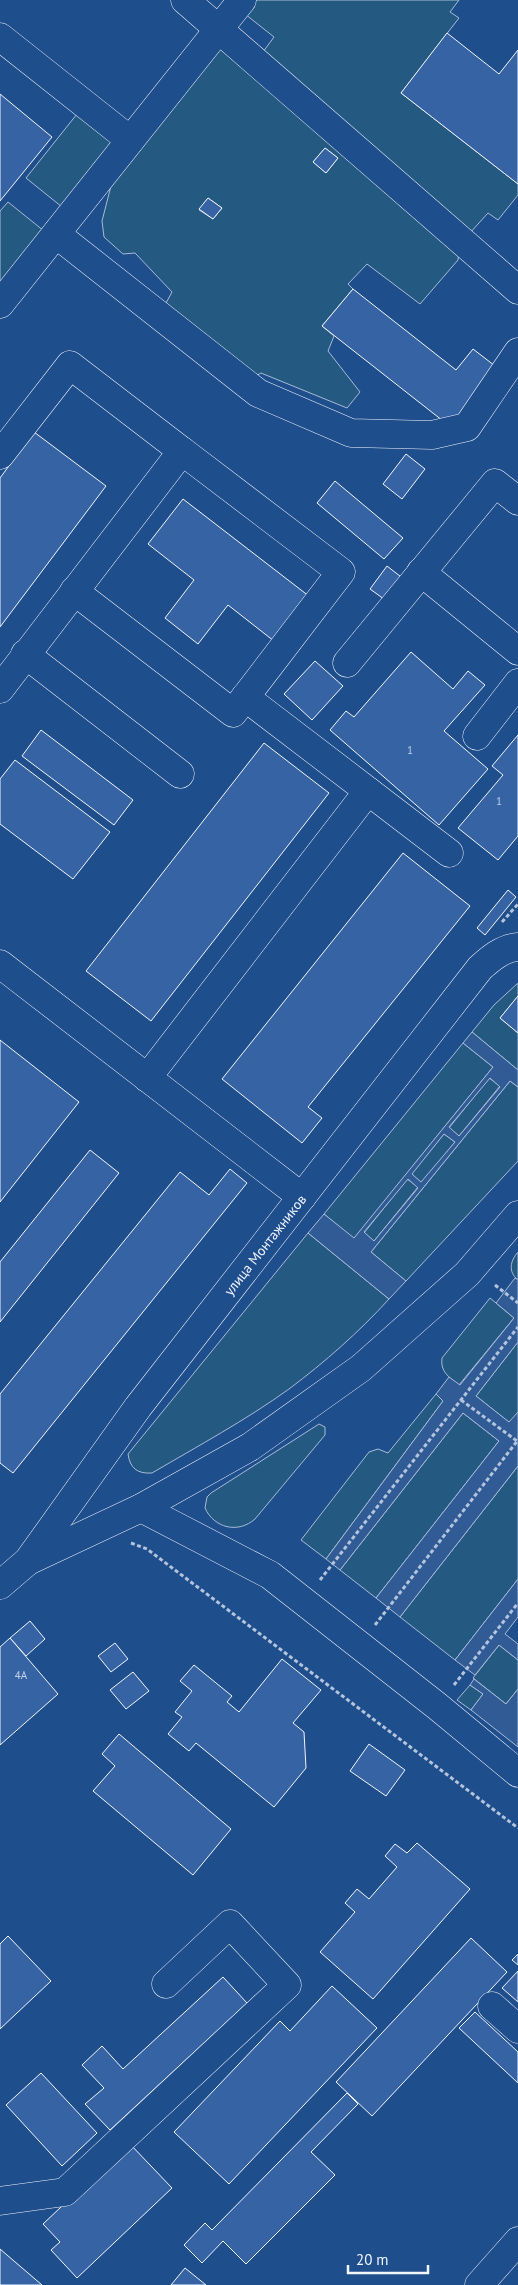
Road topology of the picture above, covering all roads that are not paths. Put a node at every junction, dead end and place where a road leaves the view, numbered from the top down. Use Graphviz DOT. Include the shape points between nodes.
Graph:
graph roads {
  1 [pos="185,0"];
  2 [pos="242,0"];
  3 [pos="220,28"];
  4 [pos="0,37"];
  5 [pos="130,140"];
  6 [pos="56,234"];
  7 [pos="518,290"];
  8 [pos="0,304"];
  9 [pos="518,352"];
  10 [pos="182,450"];
  11 [pos="0,455"];
  12 [pos="518,502"];
  13 [pos="421,572"];
  14 [pos="74,590"];
  15 [pos="518,651"];
  16 [pos="25,654"];
  17 [pos="347,663"];
  18 [pos="518,683"];
  19 [pos="0,689"];
  20 [pos="245,697"];
  21 [pos="477,736"];
  22 [pos="180,774"];
  23 [pos="368,791"];
  24 [pos="449,853"];
  25 [pos="518,947"];
  26 [pos="2,969"];
  27 [pos="147,1078"];
  28 [pos="302,1197"];
  29 [pos="518,1215"];
  30 [pos="141,1508"];
  31 [pos="28,1561"];
  32 [pos="0,1573"];
  33 [pos="0,1585"];
  34 [pos="518,1773"];
  35 [pos="166,1984"];
  36 [pos="492,2006"];
  37 [pos="518,2029"];
  38 [pos="0,2201"];
  39 [pos="518,2241"];
  40 [pos="479,2285"];
  1 -- 3 [label="street"];
  2 -- 3 [label="street"];
  3 -- 5 [label="street"];
  3 -- 7 [label="street"];
  4 -- 5 [label="street"];
  5 -- 6 [label="street"];
  6 -- 8 [label="street"];
  6 -- 9 [label="street" via="258,393 350,433 432,435 468,427"];
  10 -- 11 [label="street" via="70,365"];
  10 -- 14 [label="street"];
  10 -- 20 [label="street" via="341,572"];
  12 -- 13 [label="street" via="495,483"];
  13 -- 15 [label="street"];
  13 -- 17 [label="street"];
  14 -- 16 [label="street"];
  14 -- 20 [label="street" via="233,713"];
  16 -- 19 [label="street"];
  16 -- 22 [label="street"];
  18 -- 21 [label="street"];
  20 -- 23 [label="street"];
  23 -- 24 [label="street"];
  23 -- 27 [label="street"];
  25 -- 28 [label="street, улица Монтажников" via="499,953 480,968"];
  26 -- 27 [label="street"];
  27 -- 28 [label="street"];
  28 -- 31 [label="street, улица Монтажников" via="138,1407"];
  29 -- 30 [label="street" via="467,1274 361,1368 250,1447"];
  30 -- 31 [label="street"];
  30 -- 34 [label="street" via="270,1575"];
  31 -- 32 [label="street"];
  31 -- 33 [label="street"];
  35 -- 38 [label="street" via="230,1924 287,1985 65,2192"];
  36 -- 37 [label="street"];
  39 -- 40 [label="street"];
}
